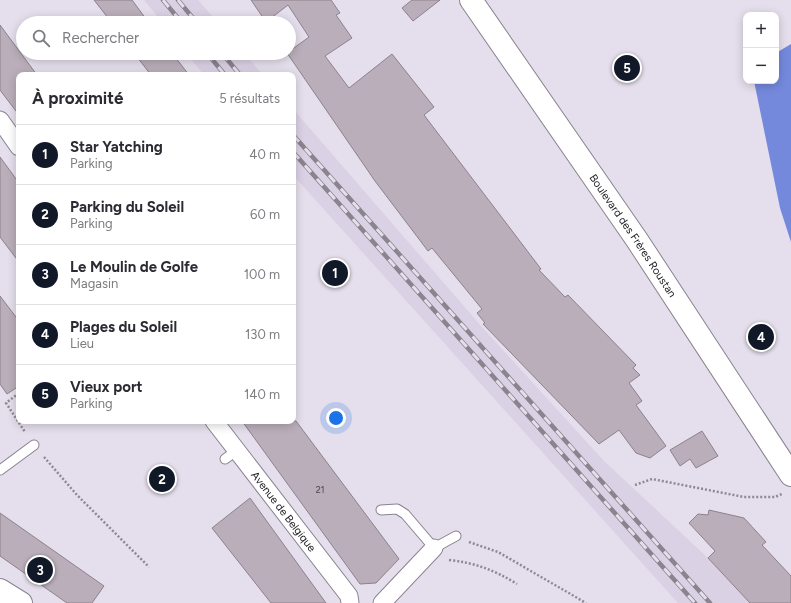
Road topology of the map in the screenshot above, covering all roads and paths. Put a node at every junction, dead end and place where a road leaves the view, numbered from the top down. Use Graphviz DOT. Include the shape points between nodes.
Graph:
graph roads {
  1 [pos="471,0"];
  2 [pos="0,120"];
  3 [pos="16,143"];
  4 [pos="16,395"];
  5 [pos="16,418"];
  6 [pos="20,424"];
  7 [pos="215,424"];
  8 [pos="34,445"];
  9 [pos="0,470"];
  10 [pos="788,484"];
  11 [pos="635,485"];
  12 [pos="381,510"];
  13 [pos="456,536"];
  14 [pos="429,554"];
  15 [pos="149,567"];
  16 [pos="518,584"];
  17 [pos="0,590"];
  18 [pos="20,603"];
  19 [pos="350,603"];
  20 [pos="382,603"];
  21 [pos="586,603"];
  1 -- 10 [label="main road, Boulevard des Frères Roustan" via="633,234"];
  2 -- 3 [label="street"];
  4 -- 5 [label="path" via="6,403"];
  6 -- 8 [label="path"];
  7 -- 19 [label="street, Avenue de Belgique" via="230,455 349,596"];
  8 -- 9 [label="lane"];
  8 -- 15 [label="path" via="77,495"];
  10 -- 11 [label="path" via="774,497 744,497 652,478"];
  12 -- 14 [label="lane" via="397,509 405,514"];
  13 -- 14 [label="lane"];
  13 -- 21 [label="path" via="498,552"];
  14 -- 16 [label="path" via="495,571"];
  14 -- 20 [label="street"];
  17 -- 18 [label="main road"];
}
